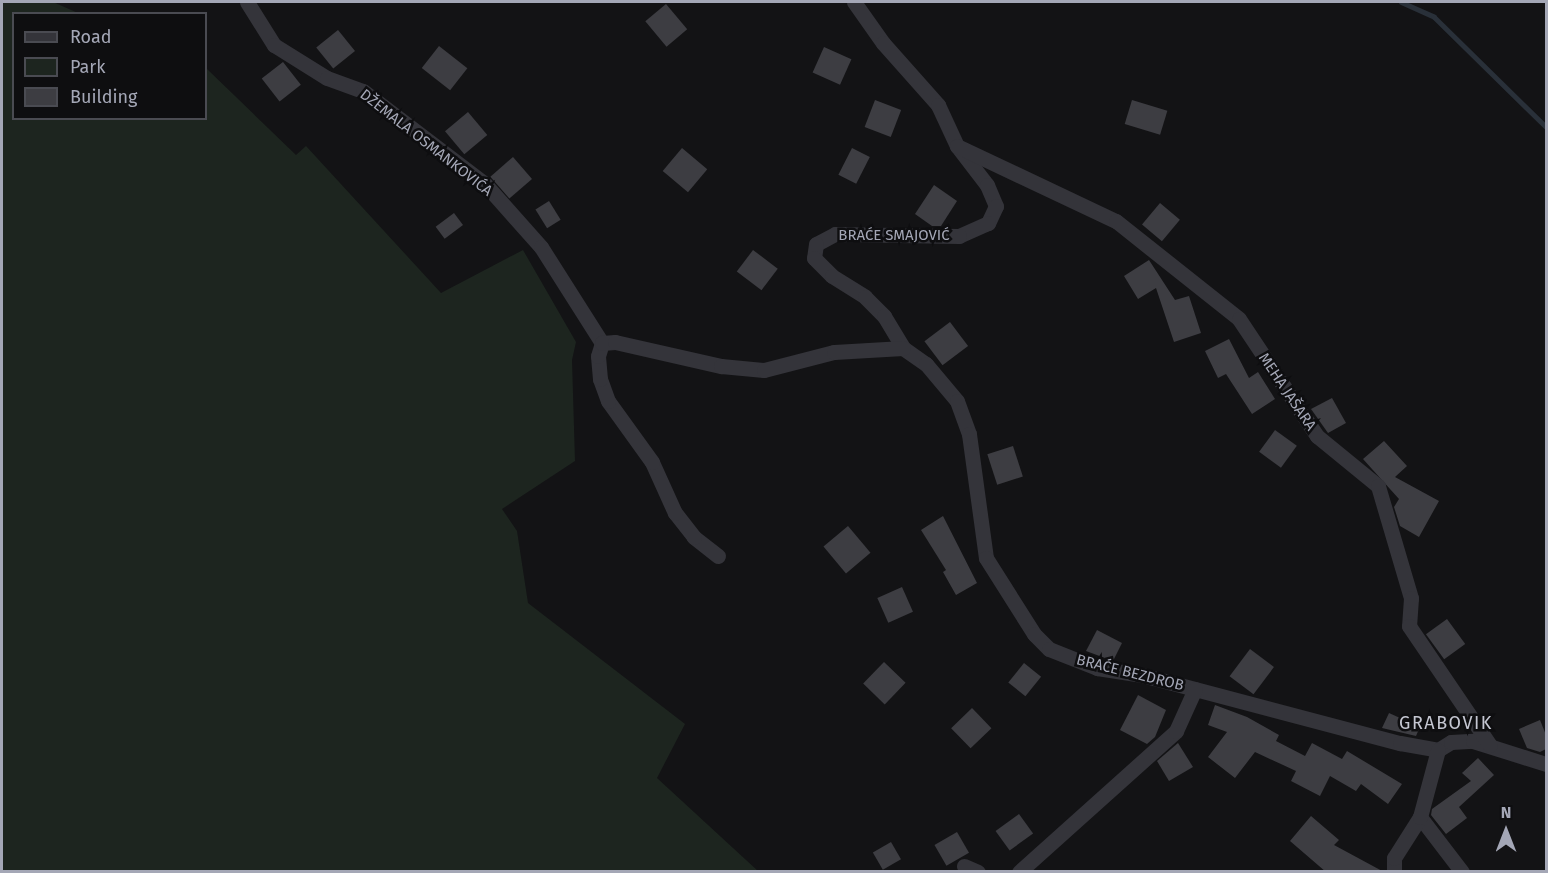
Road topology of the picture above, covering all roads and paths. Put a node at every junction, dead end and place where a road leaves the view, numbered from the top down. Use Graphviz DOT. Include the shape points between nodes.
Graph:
graph roads {
  1 [pos="247,2"];
  2 [pos="854,2"];
  3 [pos="957,146"];
  4 [pos="602,343"];
  5 [pos="903,348"];
  6 [pos="718,556"];
  7 [pos="1196,689"];
  8 [pos="1490,745"];
  9 [pos="1438,750"];
  10 [pos="1546,764"];
  11 [pos="1420,817"];
  12 [pos="1019,872"];
  13 [pos="1394,872"];
  14 [pos="1462,872"];
  1 -- 4 [label="street, DŽEMALA OSMANKOVIĆA" via="274,45 327,78 363,91 485,184 541,247"];
  2 -- 3 [label="street, BRAĆE SMAJOVIĆ" via="883,43 938,105"];
  3 -- 5 [label="street, BRAĆE SMAJOVIĆ" via="994,196 996,206 988,223 959,236 938,238 835,234 824,237 814,251 819,266 865,297 884,316"];
  3 -- 8 [label="street, MEHA JAŠARA" via="1116,221 1239,319 1317,436 1378,486 1412,598 1409,626"];
  4 -- 5 [label="street" via="615,342 721,366 764,370 834,352"];
  4 -- 6 [label="street" via="598,356 600,379 608,401 652,462 675,513 694,537"];
  5 -- 7 [label="street, BRAĆE BEZDROB" via="926,364 957,401 969,434 986,558 1034,634 1049,649 1075,661"];
  7 -- 9 [label="street, BRAĆE BEZDROB"];
  7 -- 12 [label="street" via="1176,731"];
  8 -- 9 [label="street, BRAĆE BEZDROB" via="1451,742"];
  8 -- 10 [label="street, BRAĆE BEZDROB" via="1506,754"];
  9 -- 11 [label="street"];
  11 -- 13 [label="street" via="1394,858"];
  11 -- 14 [label="street"];
}
